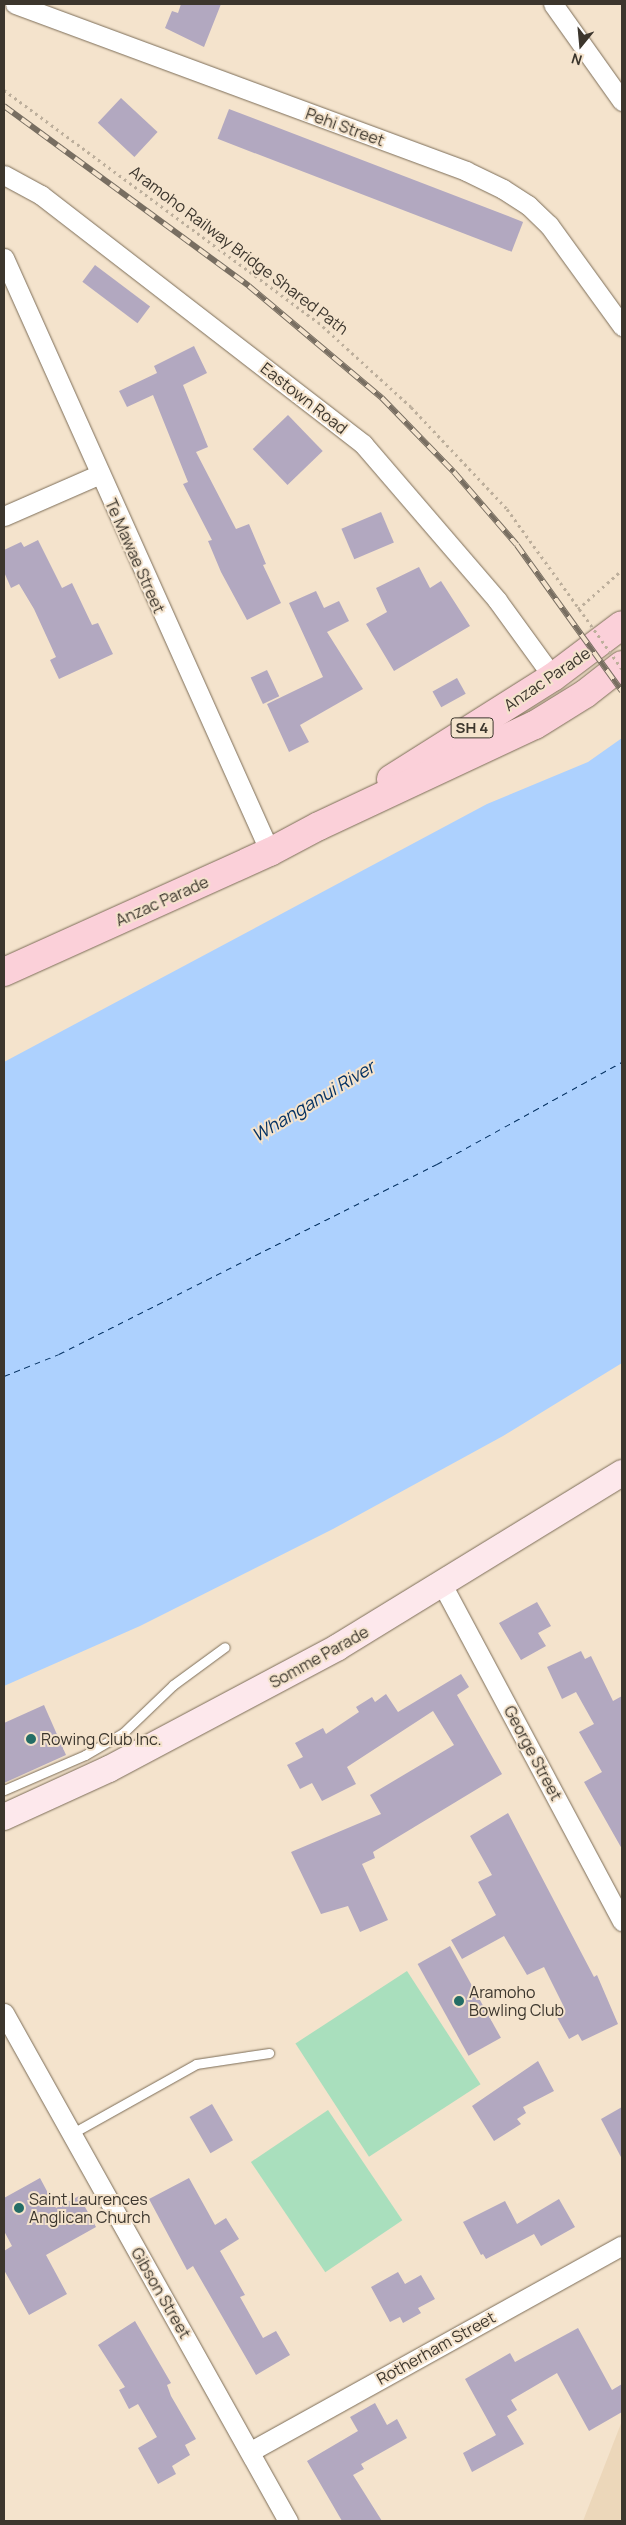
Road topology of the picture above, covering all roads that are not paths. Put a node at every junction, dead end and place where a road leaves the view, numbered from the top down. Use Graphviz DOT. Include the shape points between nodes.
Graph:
graph roads {
  1 [pos="14,4"];
  2 [pos="554,4"];
  3 [pos="622,101"];
  4 [pos="4,175"];
  5 [pos="4,258"];
  6 [pos="622,326"];
  7 [pos="98,475"];
  8 [pos="4,516"];
  9 [pos="622,625"];
  10 [pos="622,665"];
  11 [pos="553,677"];
  12 [pos="318,826"];
  13 [pos="270,852"];
  14 [pos="4,972"];
  15 [pos="622,1474"];
  16 [pos="443,1586"];
  17 [pos="225,1647"];
  18 [pos="4,1790"];
  19 [pos="4,1817"];
  20 [pos="622,1921"];
  21 [pos="4,2013"];
  22 [pos="269,2053"];
  23 [pos="71,2134"];
  24 [pos="622,2245"];
  25 [pos="250,2451"];
  26 [pos="288,2521"];
  1 -- 6 [label="street, Pehi Street" via="466,172 503,189 528,204 549,225"];
  2 -- 3 [label="street"];
  4 -- 11 [label="street, Eastown Road" via="21,182 65,212 363,444 497,600"];
  5 -- 7 [label="street, Te Mawae Street"];
  7 -- 8 [label="street"];
  7 -- 13 [label="street, Te Mawae Street"];
  9 -- 11 [label="main road, Anzac Parade / SH 4"];
  10 -- 12 [label="main road, Anzac Parade / SH 4" via="585,694 535,725"];
  11 -- 12 [label="main road, Anzac Parade / SH 4"];
  12 -- 13 [label="main road, Anzac Parade / SH 4"];
  13 -- 14 [label="main road, Anzac Parade / SH 4"];
  15 -- 16 [label="main road, Somme Parade"];
  16 -- 19 [label="main road, Somme Parade" via="228,1708 109,1769"];
  16 -- 20 [label="street, George Street"];
  17 -- 18 [label="lane" via="174,1685 123,1733 85,1755"];
  21 -- 23 [label="street, Gibson Street"];
  22 -- 23 [label="lane" via="196,2064"];
  23 -- 25 [label="street, Gibson Street"];
  24 -- 25 [label="street, Rotherham Street"];
  25 -- 26 [label="street, Gibson Street"];
}
